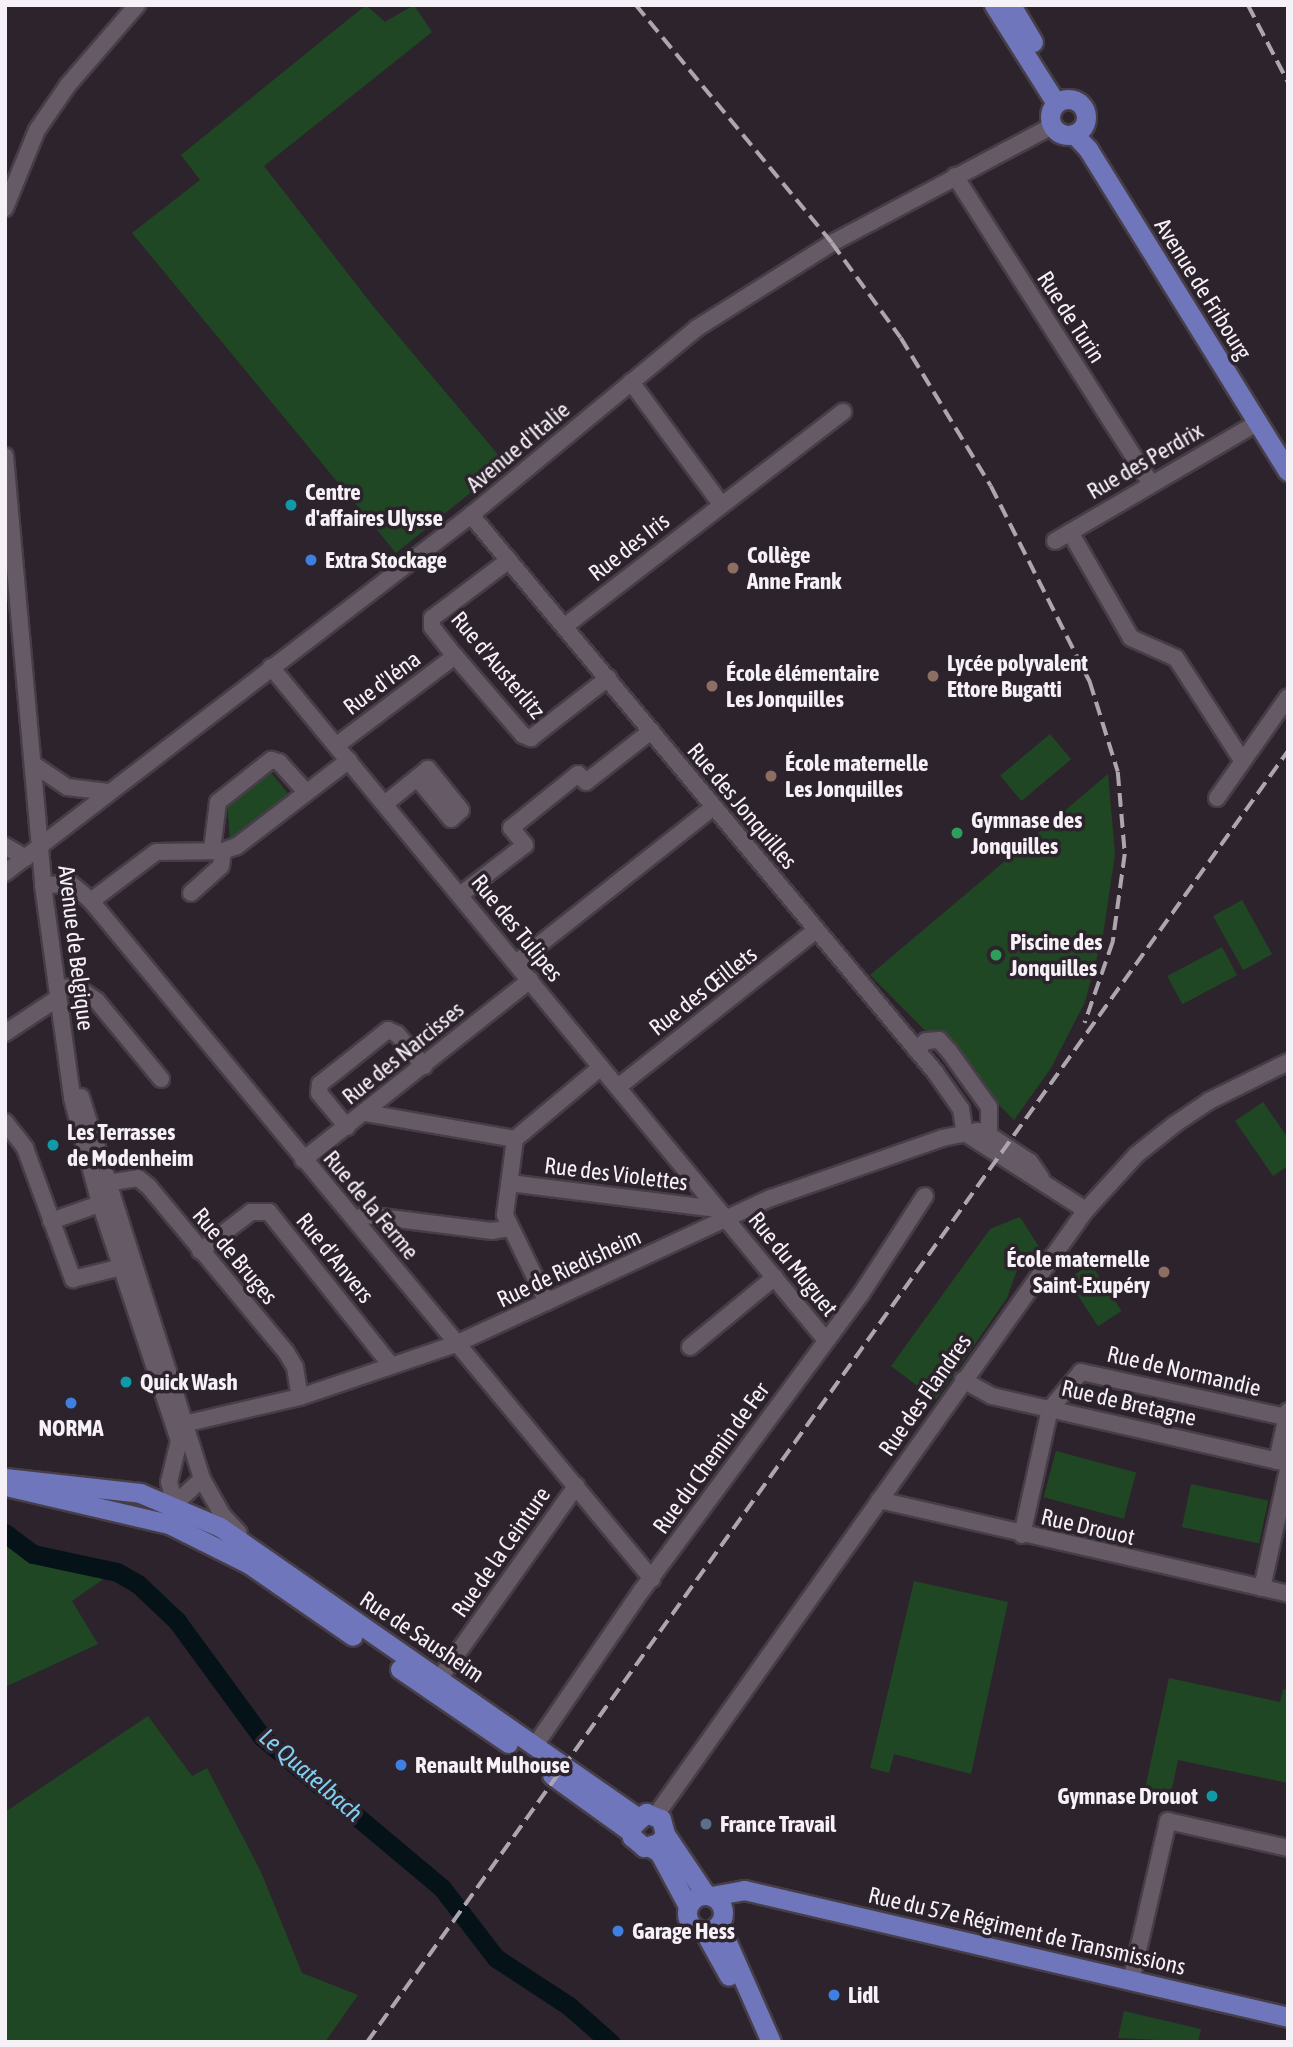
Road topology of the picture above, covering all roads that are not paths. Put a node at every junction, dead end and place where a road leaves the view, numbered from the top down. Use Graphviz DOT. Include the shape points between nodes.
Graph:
graph roads {
  1 [pos="137,5"];
  2 [pos="994,5"];
  3 [pos="1011,5"];
  4 [pos="1064,100"];
  5 [pos="1052,126"];
  6 [pos="1079,131"];
  7 [pos="955,176"];
  8 [pos="5,208"];
  9 [pos="631,382"];
  10 [pos="843,412"];
  11 [pos="1259,422"];
  12 [pos="5,456"];
  13 [pos="1288,471"];
  14 [pos="1150,482"];
  15 [pos="721,504"];
  16 [pos="471,515"];
  17 [pos="8,532"];
  18 [pos="1070,532"];
  19 [pos="1055,541"];
  20 [pos="509,560"];
  21 [pos="565,626"];
  22 [pos="455,656"];
  23 [pos="271,667"];
  24 [pos="608,678"];
  25 [pos="1288,697"];
  26 [pos="651,731"];
  27 [pos="337,745"];
  28 [pos="349,760"];
  29 [pos="1242,760"];
  30 [pos="33,764"];
  31 [pos="418,778"];
  32 [pos="109,792"];
  33 [pos="306,792"];
  34 [pos="1217,798"];
  35 [pos="386,803"];
  36 [pos="706,813"];
  37 [pos="5,846"];
  38 [pos="41,847"];
  39 [pos="218,851"];
  40 [pos="26,858"];
  41 [pos="5,873"];
  42 [pos="43,885"];
  43 [pos="191,893"];
  44 [pos="460,895"];
  45 [pos="91,901"];
  46 [pos="816,930"];
  47 [pos="516,962"];
  48 [pos="530,980"];
  49 [pos="57,993"];
  50 [pos="5,1033"];
  51 [pos="916,1050"];
  52 [pos="1288,1062"];
  53 [pos="424,1066"];
  54 [pos="601,1067"];
  55 [pos="161,1079"];
  56 [pos="618,1087"];
  57 [pos="366,1113"];
  58 [pos="5,1122"];
  59 [pos="347,1127"];
  60 [pos="965,1133"];
  61 [pos="989,1135"];
  62 [pos="514,1139"];
  63 [pos="303,1160"];
  64 [pos="1041,1178"];
  65 [pos="509,1183"];
  66 [pos="699,1188"];
  67 [pos="106,1195"];
  68 [pos="925,1196"];
  69 [pos="692,1207"];
  70 [pos="1086,1210"];
  71 [pos="722,1214"];
  72 [pos="355,1220"];
  73 [pos="51,1221"];
  74 [pos="509,1228"];
  75 [pos="700,1231"];
  76 [pos="200,1251"];
  77 [pos="122,1267"];
  78 [pos="775,1277"];
  79 [pos="547,1302"];
  80 [pos="825,1339"];
  81 [pos="456,1344"];
  82 [pos="690,1346"];
  83 [pos="390,1364"];
  84 [pos="963,1380"];
  85 [pos="300,1397"];
  86 [pos="1050,1409"];
  87 [pos="1287,1415"];
  88 [pos="181,1425"];
  89 [pos="1284,1465"];
  90 [pos="5,1478"];
  91 [pos="202,1479"];
  92 [pos="5,1486"];
  93 [pos="576,1486"];
  94 [pos="879,1500"];
  95 [pos="175,1504"];
  96 [pos="169,1524"];
  97 [pos="1022,1535"];
  98 [pos="255,1549"];
  99 [pos="652,1579"];
  100 [pos="1262,1588"];
  101 [pos="1288,1594"];
  102 [pos="435,1684"];
  103 [pos="531,1751"];
  104 [pos="641,1822"];
  105 [pos="665,1834"];
  106 [pos="650,1847"];
  107 [pos="1288,1849"];
  108 [pos="688,1906"];
  109 [pos="712,1911"];
  110 [pos="1131,1980"];
  111 [pos="1288,2017"];
  112 [pos="771,2042"];
  1 -- 8 [label="street" via="68,85 37,130"];
  2 -- 4 [label="main road"];
  3 -- 4 [label="main road"];
  4 -- 5 [label="main road" via="1050,114"];
  4 -- 6 [label="main road" via="1085,108"];
  5 -- 6 [label="main road" via="1058,132"];
  5 -- 7 [label="street, Avenue d'Italie"];
  6 -- 11 [label="main road, Avenue de Fribourg"];
  7 -- 9 [label="street, Avenue d'Italie" via="832,243 697,328"];
  7 -- 14 [label="street, Rue de Turin"];
  9 -- 15 [label="street"];
  9 -- 16 [label="street, Avenue d'Italie"];
  10 -- 15 [label="street, Rue des Iris"];
  11 -- 13 [label="main road, Avenue de Fribourg"];
  11 -- 14 [label="street, Rue des Perdrix"];
  12 -- 17 [label="street, Avenue de Belgique"];
  14 -- 18 [label="street, Rue des Perdrix"];
  15 -- 21 [label="street, Rue des Iris"];
  16 -- 20 [label="street, Rue des Jonquilles"];
  16 -- 23 [label="street, Avenue d'Italie"];
  17 -- 30 [label="street, Avenue de Belgique"];
  18 -- 19 [label="street, Rue des Perdrix"];
  18 -- 29 [label="street" via="1131,638 1176,657"];
  20 -- 21 [label="street, Rue des Jonquilles"];
  20 -- 22 [label="street, Rue d'Austerlitz" via="432,618 432,628"];
  21 -- 24 [label="street, Rue des Jonquilles"];
  22 -- 24 [label="street, Rue d'Austerlitz" via="523,735 531,738"];
  22 -- 27 [label="street, Rue d'Iéna"];
  23 -- 27 [label="street, Rue des Tulipes"];
  23 -- 32 [label="street, Avenue d'Italie"];
  24 -- 26 [label="street, Rue des Jonquilles"];
  25 -- 29 [label="street"];
  26 -- 44 [label="street" via="586,782 578,774 511,828 525,845"];
  26 -- 46 [label="street, Rue des Jonquilles"];
  27 -- 28 [label="street, Rue des Tulipes"];
  28 -- 33 [label="street"];
  28 -- 35 [label="street, Rue des Tulipes"];
  29 -- 34 [label="street"];
  30 -- 32 [label="street" via="67,787"];
  30 -- 38 [label="street, Avenue de Belgique"];
  31 -- 35 [label="street"];
  32 -- 38 [label="street, Avenue d'Italie"];
  33 -- 39 [label="street" via="237,846"];
  33 -- 39 [label="street" via="279,762 271,760 218,802"];
  35 -- 44 [label="street, Rue des Tulipes"];
  36 -- 47 [label="street"];
  37 -- 40 [label="street"];
  38 -- 40 [label="street, Avenue d'Italie"];
  38 -- 42 [label="street, Avenue de Belgique"];
  39 -- 43 [label="street" via="221,866"];
  39 -- 45 [label="street" via="156,852"];
  40 -- 41 [label="street, Avenue d'Italie"];
  42 -- 45 [label="street, Rue de la Ferme" via="71,884"];
  42 -- 49 [label="street, Avenue de Belgique"];
  44 -- 47 [label="street, Rue des Tulipes"];
  45 -- 63 [label="street, Rue de la Ferme"];
  46 -- 51 [label="street, Rue des Jonquilles"];
  46 -- 56 [label="street, Rue des Œillets"];
  47 -- 48 [label="street, Rue des Tulipes"];
  48 -- 53 [label="street, Rue des Narcisses"];
  48 -- 54 [label="street, Rue des Tulipes"];
  49 -- 50 [label="street"];
  49 -- 55 [label="street" via="78,988 97,1001"];
  49 -- 67 [label="street, Avenue de Belgique" via="80,1137"];
  51 -- 60 [label="street, Rue des Jonquilles" via="957,1101"];
  51 -- 61 [label="street" via="926,1041 939,1040 949,1051 989,1107"];
  52 -- 70 [label="street, Rue des Flandres" via="1209,1101 1175,1124 1129,1162"];
  53 -- 57 [label="street, Rue des Narcisses"];
  53 -- 59 [label="street" via="397,1034 388,1030 320,1084 319,1093"];
  54 -- 56 [label="street, Rue des Tulipes"];
  54 -- 62 [label="street"];
  56 -- 66 [label="street, Rue des Tulipes"];
  57 -- 59 [label="street, Rue des Narcisses"];
  57 -- 62 [label="street"];
  58 -- 73 [label="street" via="25,1148"];
  59 -- 63 [label="street, Rue des Narcisses"];
  60 -- 61 [label="street"];
  60 -- 64 [label="street"];
  60 -- 71 [label="street, Rue de Riedisheim"];
  61 -- 64 [label="street" via="1030,1162"];
  62 -- 65 [label="street"];
  63 -- 72 [label="street, Rue de la Ferme"];
  64 -- 70 [label="street"];
  65 -- 69 [label="street, Rue des Violettes"];
  65 -- 74 [label="street" via="505,1215"];
  66 -- 69 [label="street"];
  66 -- 71 [label="street, Rue des Tulipes"];
  67 -- 73 [label="street"];
  67 -- 76 [label="street, Rue de Bruges" via="138,1178"];
  67 -- 77 [label="street, Avenue de Belgique"];
  67 -- 88 [label="street, Avenue de Belgique"];
  68 -- 80 [label="street, Rue du Chemin de Fer" via="861,1294"];
  69 -- 71 [label="street, Rue des Violettes"];
  69 -- 75 [label="street"];
  70 -- 84 [label="street, Rue des Flandres"];
  71 -- 75 [label="street, Rue de Riedisheim"];
  71 -- 78 [label="street, Rue du Muguet"];
  72 -- 74 [label="street" via="365,1215 492,1231"];
  72 -- 81 [label="street, Rue de la Ferme"];
  73 -- 77 [label="street" via="73,1279"];
  74 -- 79 [label="street"];
  75 -- 79 [label="street, Rue de Riedisheim"];
  76 -- 83 [label="street, Rue d'Anvers" via="251,1212 269,1212"];
  76 -- 85 [label="street, Rue de Bruges" via="286,1352 295,1367"];
  77 -- 88 [label="street, Avenue de Belgique"];
  78 -- 80 [label="street, Rue du Muguet"];
  78 -- 82 [label="street"];
  79 -- 81 [label="street, Rue de Riedisheim"];
  80 -- 99 [label="street, Rue du Chemin de Fer"];
  81 -- 83 [label="street, Rue de Riedisheim"];
  81 -- 93 [label="street, Rue de la Ferme"];
  83 -- 85 [label="street, Rue de Riedisheim"];
  84 -- 86 [label="street, Rue de Bretagne" via="992,1396"];
  84 -- 94 [label="street, Rue des Flandres"];
  85 -- 88 [label="street, Rue de Riedisheim"];
  86 -- 87 [label="street, Rue de Normandie" via="1084,1371"];
  86 -- 89 [label="street, Rue de Bretagne"];
  86 -- 97 [label="street, Rue de Normandie"];
  87 -- 89 [label="street"];
  88 -- 91 [label="street, Avenue de Belgique"];
  88 -- 95 [label="street, Avenue de Belgique" via="169,1482"];
  89 -- 100 [label="street"];
  90 -- 95 [label="main road, Rue de Sausheim" via="140,1493"];
  91 -- 95 [label="street"];
  91 -- 98 [label="street, Avenue de Belgique" via="223,1516"];
  92 -- 96 [label="main road, Rue de Sausheim"];
  93 -- 99 [label="street, Rue de la Ferme"];
  93 -- 102 [label="street, Rue de la Ceinture"];
  94 -- 97 [label="street, Rue Drouot"];
  94 -- 104 [label="street, Rue des Flandres"];
  95 -- 96 [label="street"];
  95 -- 98 [label="main road, Rue de Sausheim"];
  96 -- 102 [label="main road, Rue de Sausheim" via="249,1564"];
  97 -- 100 [label="street, Rue Drouot"];
  98 -- 102 [label="main road, Rue de Sausheim"];
  99 -- 103 [label="street, Rue du Chemin de Fer"];
  100 -- 101 [label="street, Rue Drouot"];
  102 -- 103 [label="main road, Rue de Sausheim"];
  103 -- 104 [label="main road, Rue de Sausheim"];
  104 -- 105 [label="main road"];
  104 -- 106 [label="main road, Rue de Sausheim" via="639,1845"];
  105 -- 106 [label="main road"];
  105 -- 109 [label="main road"];
  106 -- 108 [label="main road" via="659,1852"];
  107 -- 110 [label="street" via="1168,1821"];
  108 -- 109 [label="main road"];
  108 -- 109 [label="main road" via="690,1923"];
  109 -- 110 [label="main road, Rue du 57e Régiment de Transmissions" via="736,1889"];
  109 -- 112 [label="main road"];
  110 -- 111 [label="main road, Rue du 57e Régiment de Transmissions"];
}
